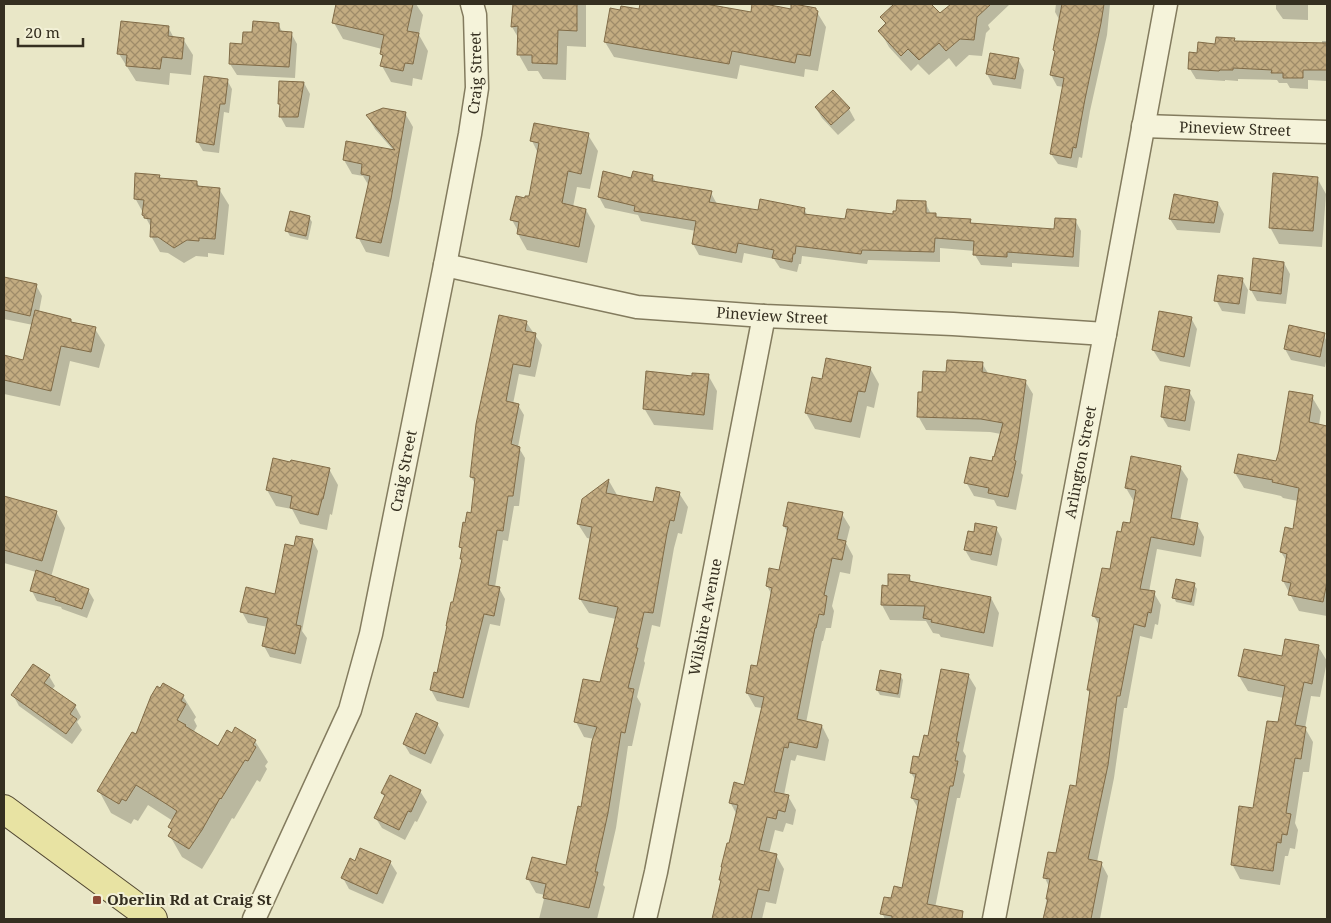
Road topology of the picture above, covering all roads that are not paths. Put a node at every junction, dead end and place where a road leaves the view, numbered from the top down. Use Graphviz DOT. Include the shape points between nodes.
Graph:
graph roads {
  1 [pos="472,4"];
  2 [pos="1166,4"];
  3 [pos="1143,126"];
  4 [pos="1327,132"];
  5 [pos="445,265"];
  6 [pos="764,316"];
  7 [pos="1105,334"];
  8 [pos="4,809"];
  9 [pos="153,919"];
  10 [pos="254,919"];
  11 [pos="644,919"];
  12 [pos="994,919"];
  1 -- 5 [label="street, Craig Street" via="477,88"];
  2 -- 3 [label="street, Arlington Street"];
  3 -- 4 [label="street, Pineview Street"];
  3 -- 7 [label="street, Arlington Street"];
  5 -- 6 [label="street, Pineview Street" via="637,307"];
  5 -- 10 [label="street, Craig Street" via="371,634 350,710"];
  6 -- 7 [label="street, Pineview Street"];
  6 -- 11 [label="street, Wilshire Avenue" via="660,852"];
  7 -- 12 [label="street, Arlington Street"];
  8 -- 9 [label="main road"];
}
